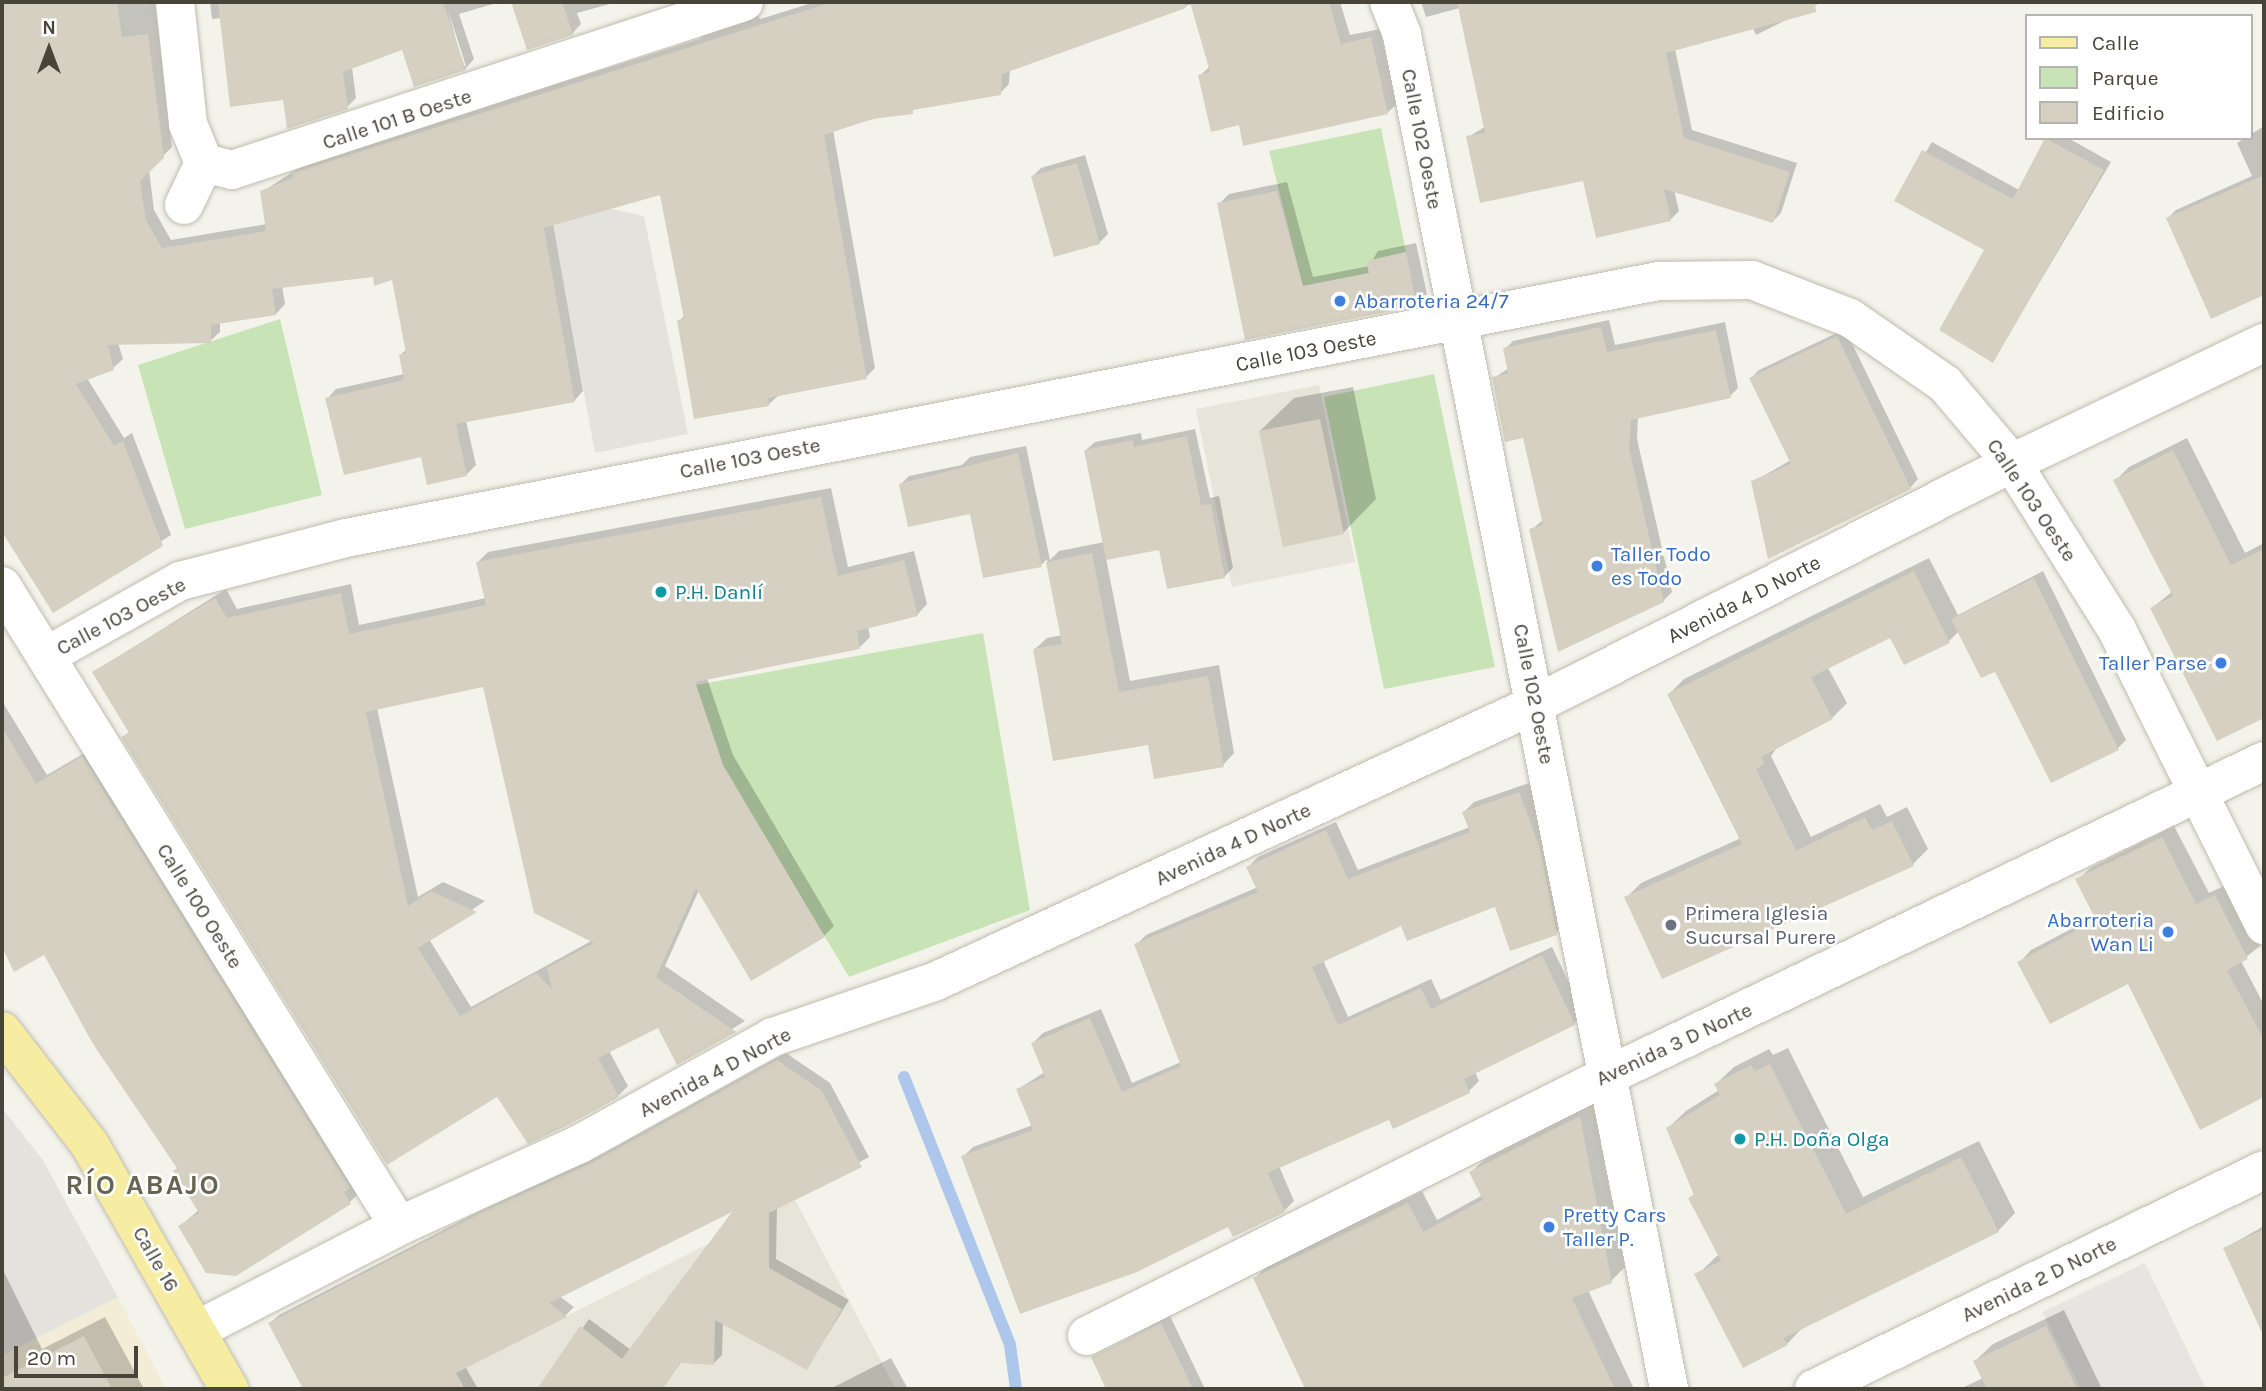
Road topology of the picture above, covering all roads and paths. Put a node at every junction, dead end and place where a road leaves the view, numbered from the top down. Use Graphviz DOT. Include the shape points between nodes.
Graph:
graph roads {
  1 [pos="175,2"];
  2 [pos="744,2"];
  3 [pos="1390,2"];
  4 [pos="204,163"];
  5 [pos="184,205"];
  6 [pos="1457,321"];
  7 [pos="2264,343"];
  8 [pos="2012,463"];
  9 [pos="2,586"];
  10 [pos="46,656"];
  11 [pos="1536,704"];
  12 [pos="2264,761"];
  13 [pos="2202,794"];
  14 [pos="2264,925"];
  15 [pos="2,1031"];
  16 [pos="1609,1075"];
  17 [pos="2264,1170"];
  18 [pos="399,1226"];
  19 [pos="197,1330"];
  20 [pos="1087,1336"];
  21 [pos="229,1389"];
  22 [pos="1669,1389"];
  23 [pos="1814,1389"];
  1 -- 4 [label="street" via="188,124"];
  2 -- 4 [label="street, Calle 101 B Oeste" via="251,166 232,170"];
  3 -- 6 [label="street, Calle 102 Oeste" via="1402,35"];
  4 -- 5 [label="street"];
  6 -- 8 [label="street, Calle 103 Oeste" via="1658,281 1752,280 1850,318 1945,384"];
  6 -- 10 [label="street, Calle 103 Oeste" via="346,538 180,581"];
  6 -- 11 [label="street, Calle 102 Oeste"];
  7 -- 8 [label="street, Avenida 4 D Norte"];
  8 -- 11 [label="street, Avenida 4 D Norte"];
  8 -- 13 [label="street, Calle 103 Oeste" via="2117,630"];
  9 -- 10 [label="street, Calle 100 Oeste"];
  10 -- 18 [label="street, Calle 100 Oeste"];
  11 -- 16 [label="street, Calle 102 Oeste"];
  11 -- 18 [label="street, Avenida 4 D Norte" via="934,982 773,1037 580,1144"];
  12 -- 13 [label="street, Avenida 3 D Norte"];
  13 -- 14 [label="street, Calle 103 Oeste"];
  13 -- 16 [label="street, Avenida 3 D Norte"];
  15 -- 19 [label="main road, Calle 16" via="90,1145"];
  16 -- 20 [label="street, Avenida 3 D Norte"];
  16 -- 22 [label="street, Calle 102 Oeste"];
  17 -- 23 [label="street, Avenida 2 D Norte"];
  18 -- 19 [label="street, Avenida 4 D Norte"];
  19 -- 21 [label="main road, Calle 16"];
}
